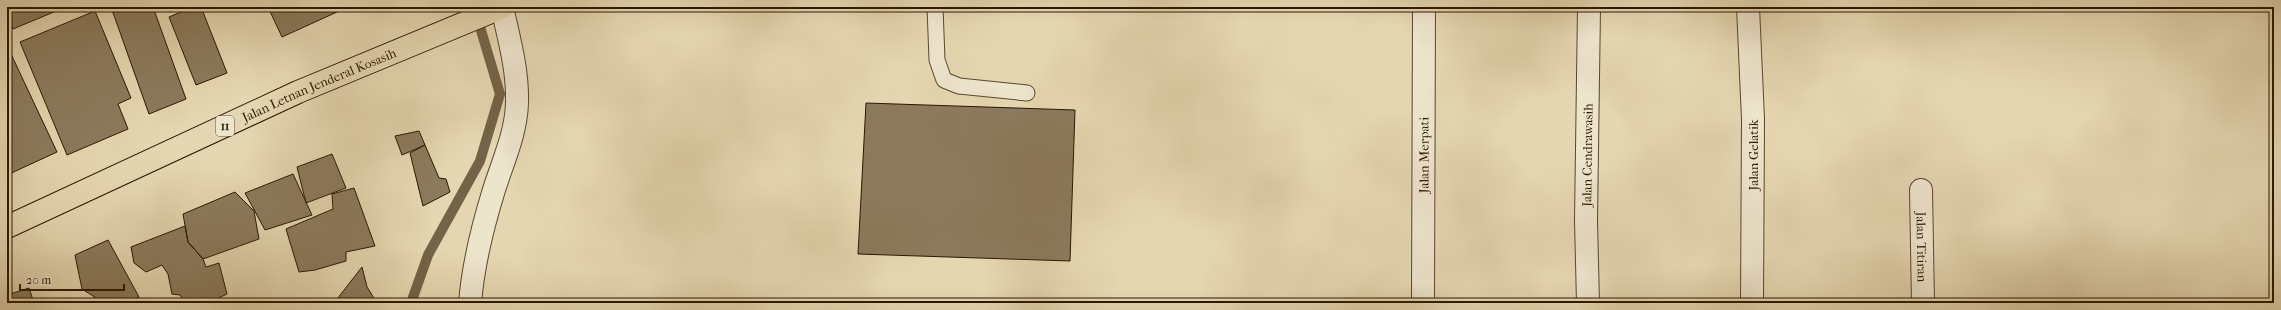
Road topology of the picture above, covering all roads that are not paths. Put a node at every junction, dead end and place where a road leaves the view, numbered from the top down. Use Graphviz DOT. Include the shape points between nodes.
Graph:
graph roads {
  1 [pos="935,7"];
  2 [pos="1424,7"];
  3 [pos="1589,7"];
  4 [pos="1748,7"];
  5 [pos="496,10"];
  6 [pos="1027,93"];
  7 [pos="1922,190"];
  8 [pos="7,227"];
  9 [pos="470,303"];
  10 [pos="1423,303"];
  11 [pos="1588,303"];
  12 [pos="1752,303"];
  13 [pos="1923,303"];
  1 -- 6 [label="lane" via="937,60 944,80 959,86"];
  2 -- 10 [label="street, Jalan Merpati"];
  3 -- 11 [label="street, Jalan Cendrawasih" via="1586,220"];
  4 -- 12 [label="street, Jalan Gelatik" via="1753,119"];
  5 -- 8 [label="highway, Jalan Letnan Jenderal Kosasih / 11" via="298,92"];
  5 -- 9 [label="street" via="515,62 517,103 511,140 493,193 473,269"];
  7 -- 13 [label="street, Jalan Titiran"];
}
